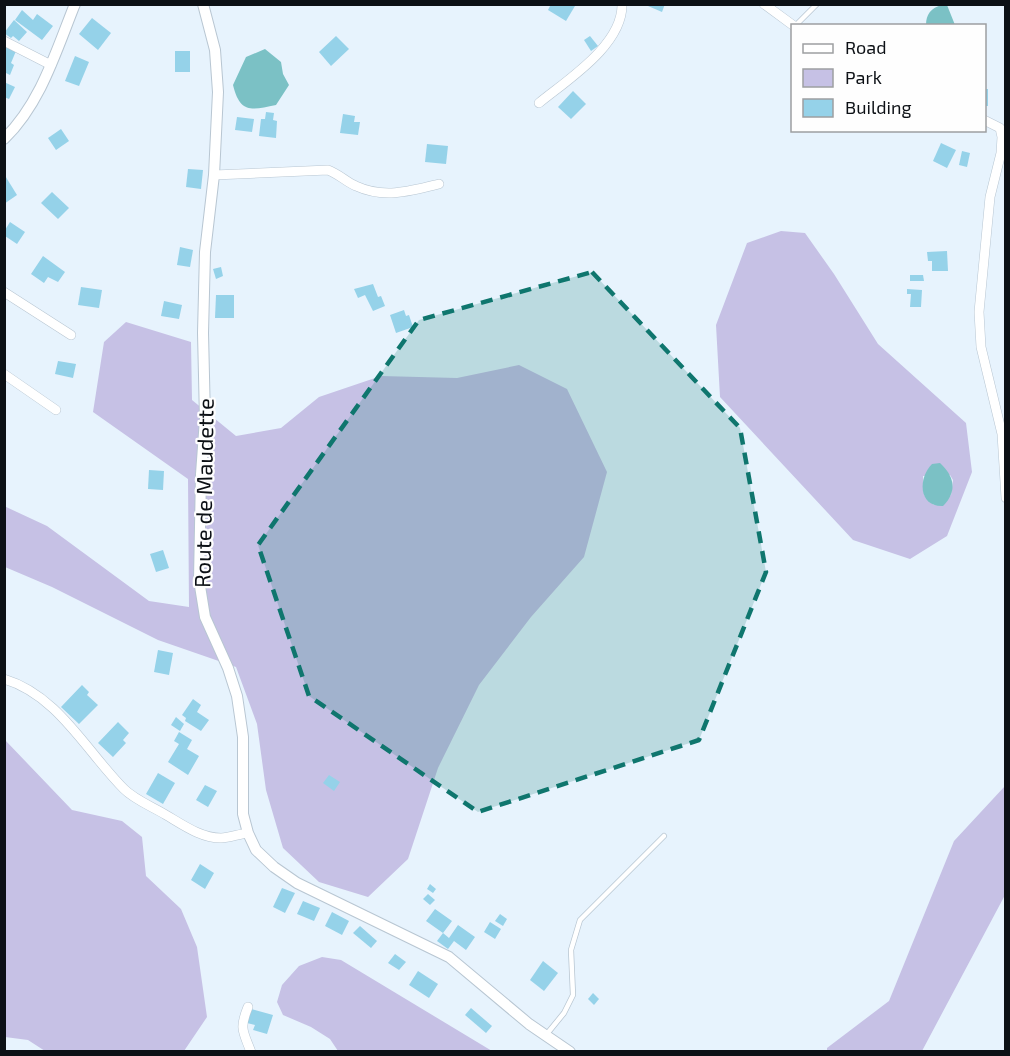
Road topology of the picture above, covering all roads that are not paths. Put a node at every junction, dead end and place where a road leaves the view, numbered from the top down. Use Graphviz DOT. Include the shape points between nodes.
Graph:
graph roads {
  1 [pos="75,4"];
  2 [pos="203,4"];
  3 [pos="622,4"];
  4 [pos="764,4"];
  5 [pos="817,4"];
  6 [pos="791,24"];
  7 [pos="796,24"];
  8 [pos="4,41"];
  9 [pos="51,65"];
  10 [pos="539,104"];
  11 [pos="986,121"];
  12 [pos="1003,130"];
  13 [pos="4,139"];
  14 [pos="214,175"];
  15 [pos="439,184"];
  16 [pos="4,292"];
  17 [pos="71,335"];
  18 [pos="4,374"];
  19 [pos="56,410"];
  20 [pos="1005,498"];
  21 [pos="4,679"];
  22 [pos="248,833"];
  23 [pos="664,836"];
  24 [pos="248,1007"];
  25 [pos="546,1035"];
  26 [pos="251,1052"];
  27 [pos="570,1052"];
  1 -- 9 [label="street"];
  2 -- 14 [label="street, Route de Maudette" via="214,50 218,92"];
  3 -- 10 [label="street" via="613,36 602,50"];
  4 -- 6 [label="street"];
  5 -- 7 [label="lane"];
  8 -- 9 [label="street"];
  9 -- 13 [label="street" via="19,125"];
  11 -- 12 [label="street"];
  12 -- 20 [label="street" via="990,197 979,312 981,347 1002,434"];
  14 -- 15 [label="street" via="328,170 366,191 382,194"];
  14 -- 22 [label="street, Route de Maudette" via="205,252 199,580 205,616 237,696 243,737 243,814"];
  16 -- 17 [label="street"];
  18 -- 19 [label="street"];
  21 -- 22 [label="street" via="41,697 126,791 194,832 220,838"];
  22 -- 25 [label="street, Route de Maudette" via="256,850 297,884 449,957"];
  23 -- 25 [label="lane" via="580,920 571,950 573,995"];
  24 -- 26 [label="street" via="242,1032"];
  25 -- 27 [label="street, Route de Maudette"];
}
